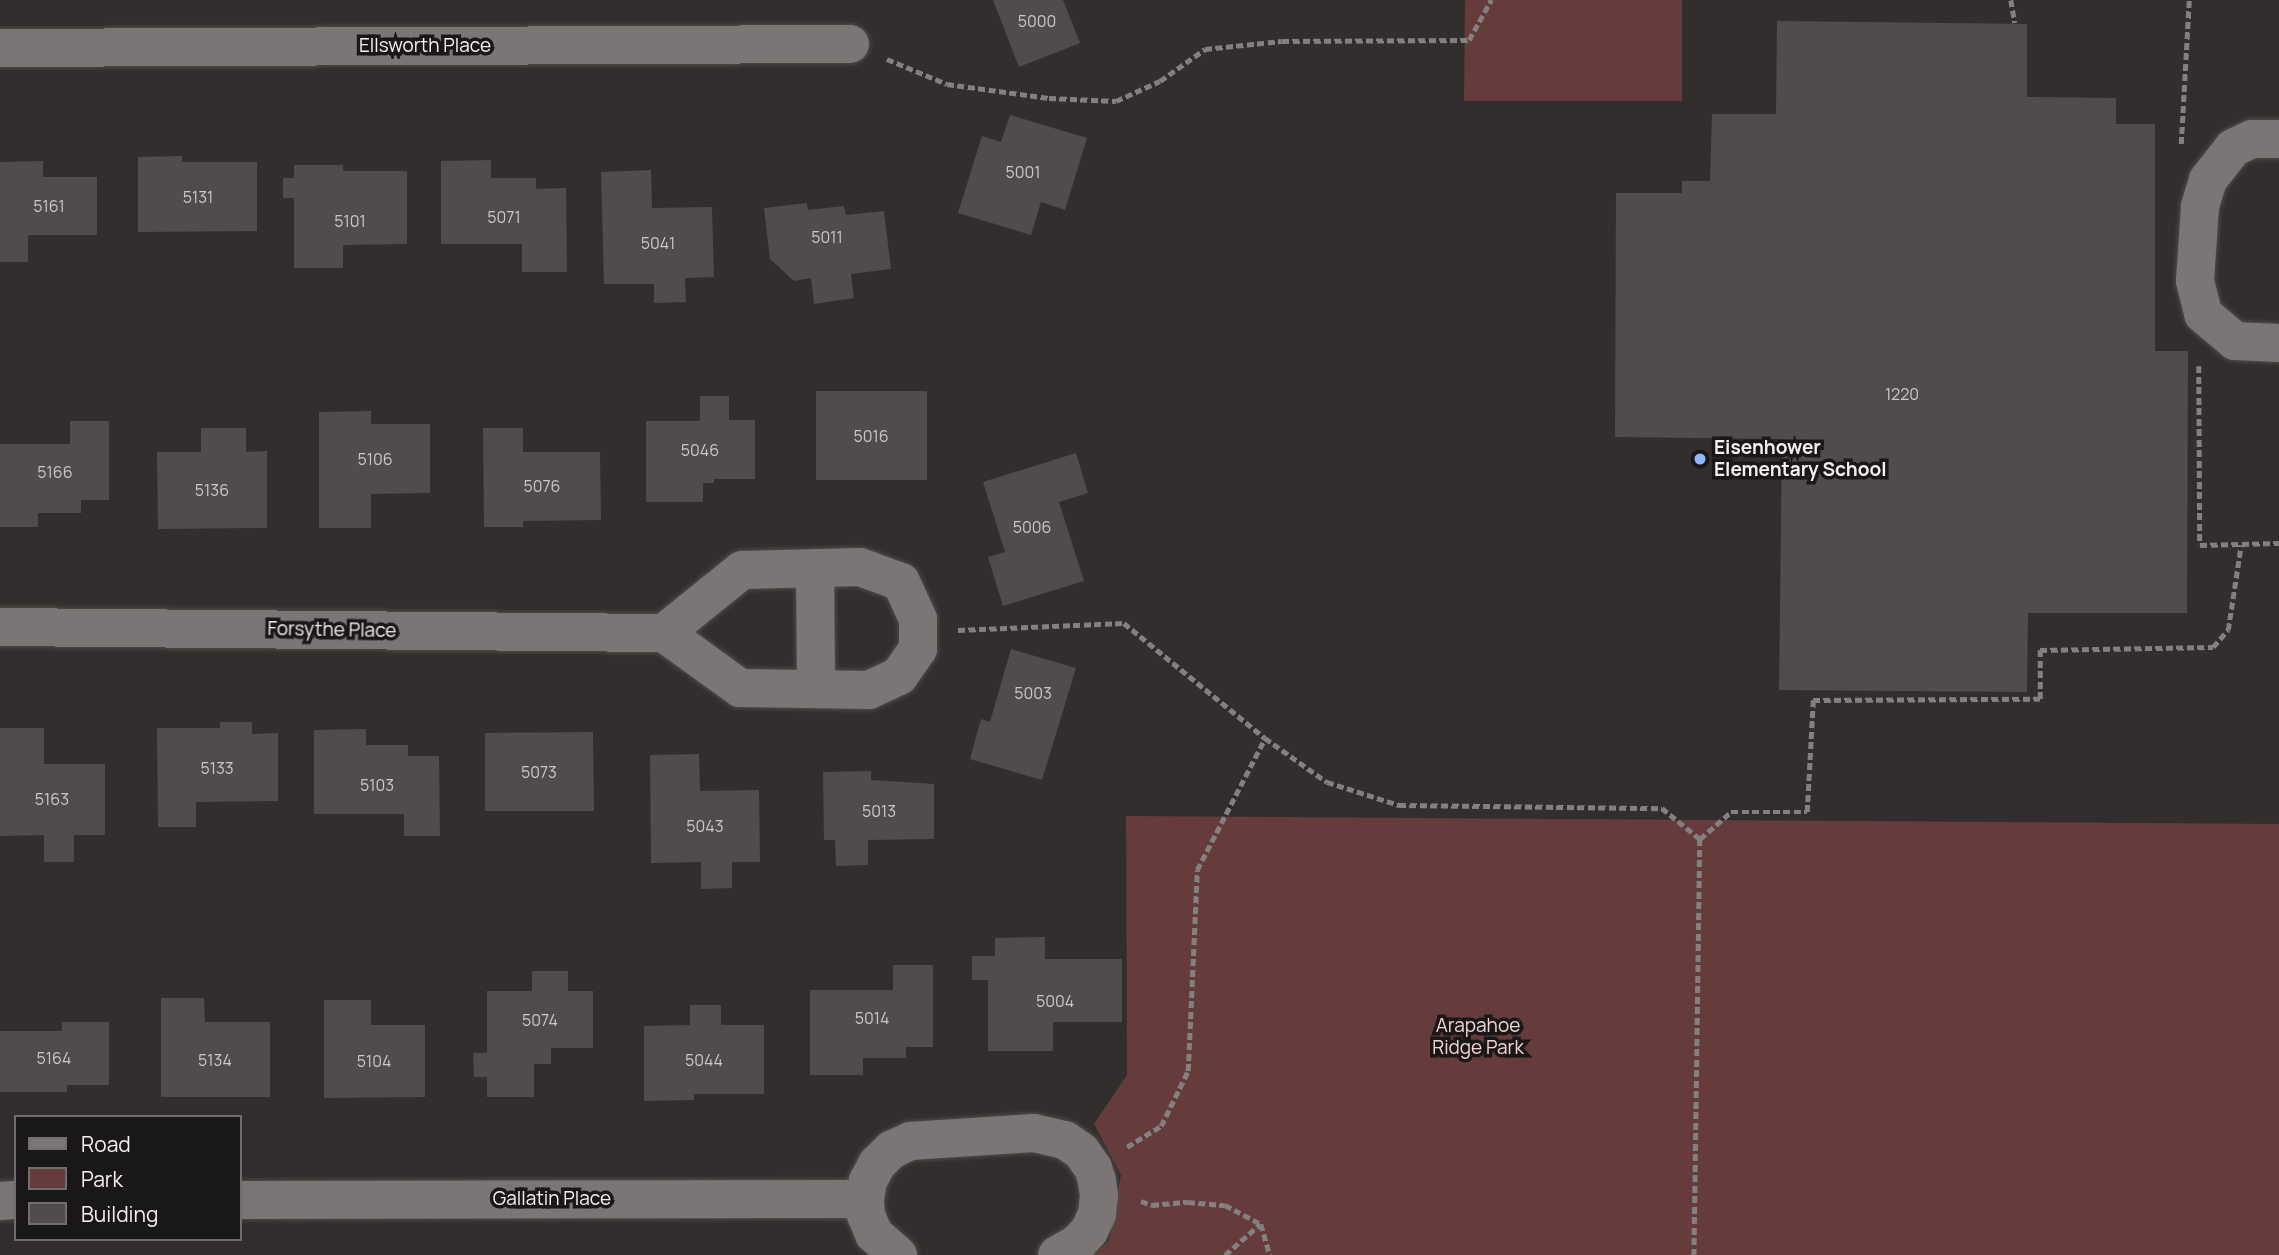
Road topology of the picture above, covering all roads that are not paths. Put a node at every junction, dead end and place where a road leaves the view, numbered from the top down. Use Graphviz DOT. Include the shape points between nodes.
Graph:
graph roads {
  1 [pos="850,44"];
  2 [pos="0,48"];
  3 [pos="2279,139"];
  4 [pos="2279,344"];
  5 [pos="815,568"];
  6 [pos="0,627"];
  7 [pos="664,633"];
  8 [pos="816,689"];
  9 [pos="865,1199"];
  10 [pos="242,1200"];
  11 [pos="898,1255"];
  12 [pos="1057,1255"];
  1 -- 2 [label="street, Ellsworth Place"];
  3 -- 4 [label="street" via="2252,139 2234,148 2208,180 2200,207 2195,281 2203,314 2235,341"];
  5 -- 7 [label="street" via="742,570"];
  5 -- 8 [label="street"];
  5 -- 8 [label="street" via="860,567 901,582 918,619 918,649 900,676 869,691"];
  6 -- 7 [label="street, Forsythe Place"];
  7 -- 8 [label="street" via="740,688"];
  9 -- 10 [label="street, Gallatin Place"];
  9 -- 11 [label="street" via="874,1234"];
  9 -- 12 [label="street" via="877,1164 910,1141 1050,1134 1081,1152 1093,1168 1100,1195 1097,1214 1078,1243"];
}
